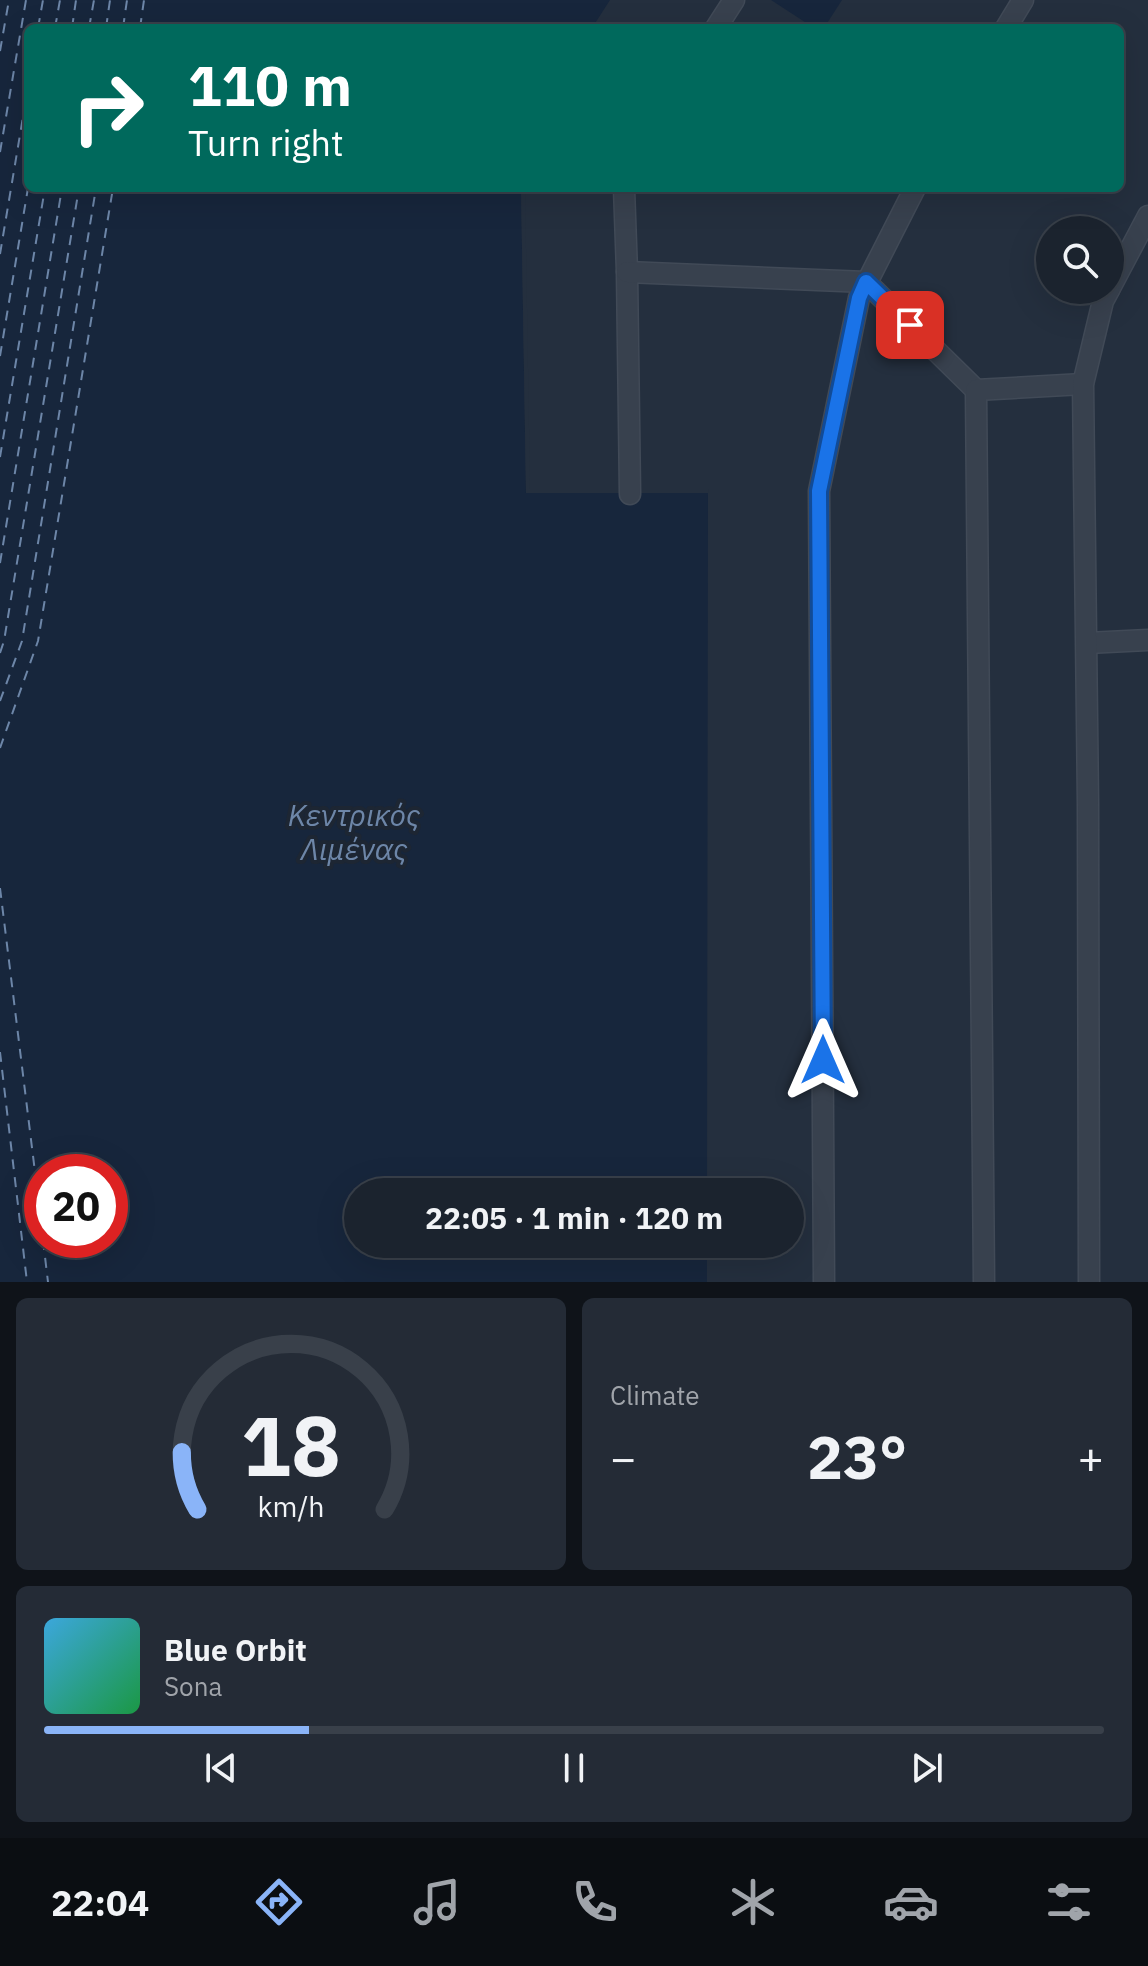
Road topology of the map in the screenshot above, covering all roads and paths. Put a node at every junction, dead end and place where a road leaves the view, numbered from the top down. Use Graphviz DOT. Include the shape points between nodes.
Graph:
graph roads {
  1 [pos="734,0"];
  2 [pos="1023,0"];
  3 [pos="719,24"];
  4 [pos="1008,24"];
  5 [pos="624,192"];
  6 [pos="913,192"];
  7 [pos="1148,216"];
  8 [pos="1124,262"];
  9 [pos="627,272"];
  10 [pos="866,282"];
  11 [pos="1102,304"];
  12 [pos="1083,384"];
  13 [pos="976,390"];
  14 [pos="630,494"];
  15 [pos="1148,640"];
  16 [pos="1087,643"];
  17 [pos="824,1282"];
  18 [pos="984,1282"];
  19 [pos="1089,1282"];
  1 -- 3 [label="lane"];
  2 -- 4 [label="lane"];
  5 -- 9 [label="lane"];
  6 -- 10 [label="lane"];
  7 -- 8 [label="lane"];
  9 -- 10 [label="lane"];
  9 -- 14 [label="lane"];
  10 -- 13 [label="lane"];
  10 -- 17 [label="lane" via="819,491"];
  11 -- 12 [label="lane"];
  12 -- 13 [label="lane"];
  12 -- 16 [label="lane"];
  13 -- 18 [label="lane"];
  15 -- 16 [label="lane"];
  16 -- 19 [label="lane"];
}
